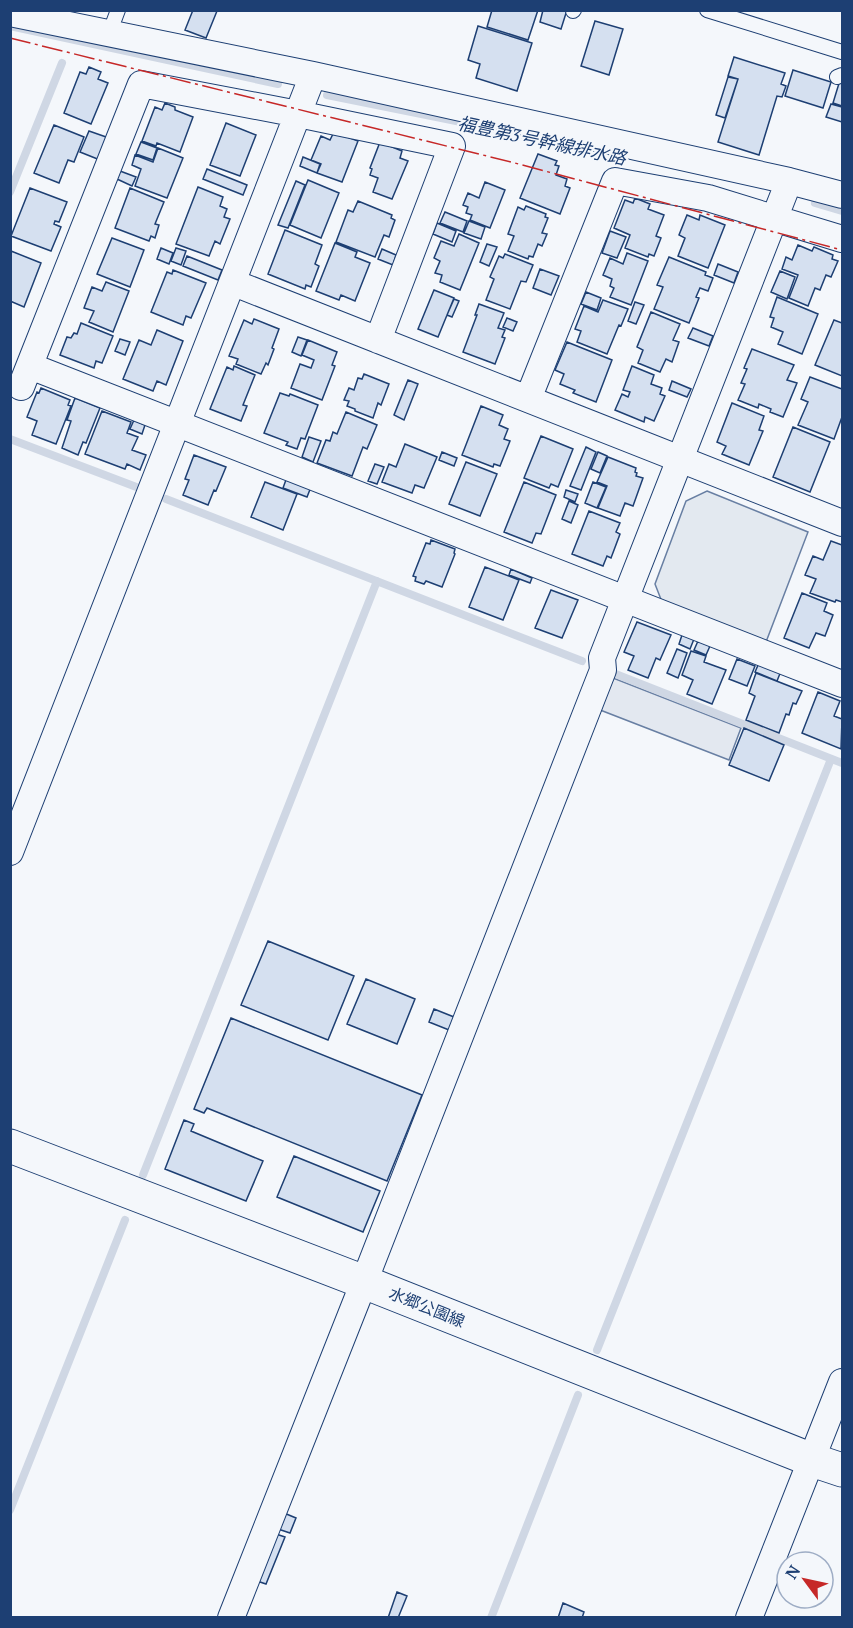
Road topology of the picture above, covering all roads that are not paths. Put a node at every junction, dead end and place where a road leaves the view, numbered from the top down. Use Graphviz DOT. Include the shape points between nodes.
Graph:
graph roads {
  1 [pos="118,10"];
  2 [pos="707,10"];
  3 [pos="10,13"];
  4 [pos="109,34"];
  5 [pos="843,52"];
  6 [pos="313,75"];
  7 [pos="298,114"];
  8 [pos="789,181"];
  9 [pos="843,195"];
  10 [pos="775,220"];
  11 [pos="843,239"];
  12 [pos="234,283"];
  13 [pos="378,340"];
  14 [pos="528,399"];
  15 [pos="179,423"];
  16 [pos="681,459"];
  17 [pos="842,520"];
  18 [pos="625,598"];
  19 [pos="843,684"];
  20 [pos="10,852"];
  21 [pos="10,1146"];
  22 [pos="364,1282"];
  23 [pos="843,1382"];
  24 [pos="812,1460"];
  25 [pos="843,1470"];
  26 [pos="231,1617"];
  27 [pos="749,1617"];
  1 -- 4 [label="lane"];
  2 -- 5 [label="lane"];
  3 -- 4 [label="street"];
  4 -- 6 [label="street"];
  6 -- 7 [label="street"];
  6 -- 8 [label="street"];
  7 -- 12 [label="street"];
  7 -- 13 [label="street" via="452,146"];
  7 -- 15 [label="street" via="141,84 25,376"];
  8 -- 9 [label="street"];
  8 -- 10 [label="street"];
  10 -- 11 [label="street"];
  10 -- 14 [label="street" via="708,198 615,181"];
  10 -- 16 [label="street"];
  12 -- 13 [label="street"];
  12 -- 15 [label="street"];
  13 -- 14 [label="street"];
  14 -- 16 [label="street"];
  15 -- 18 [label="street"];
  15 -- 20 [label="street"];
  16 -- 17 [label="street"];
  16 -- 18 [label="street"];
  18 -- 19 [label="street"];
  18 -- 22 [label="street" via="602,658 600,679"];
  21 -- 22 [label="main road, 水郷公園線"];
  22 -- 24 [label="main road, 水郷公園線"];
  22 -- 26 [label="street"];
  23 -- 24 [label="street"];
  24 -- 25 [label="main road, 水郷公園線"];
  24 -- 27 [label="street"];
}
